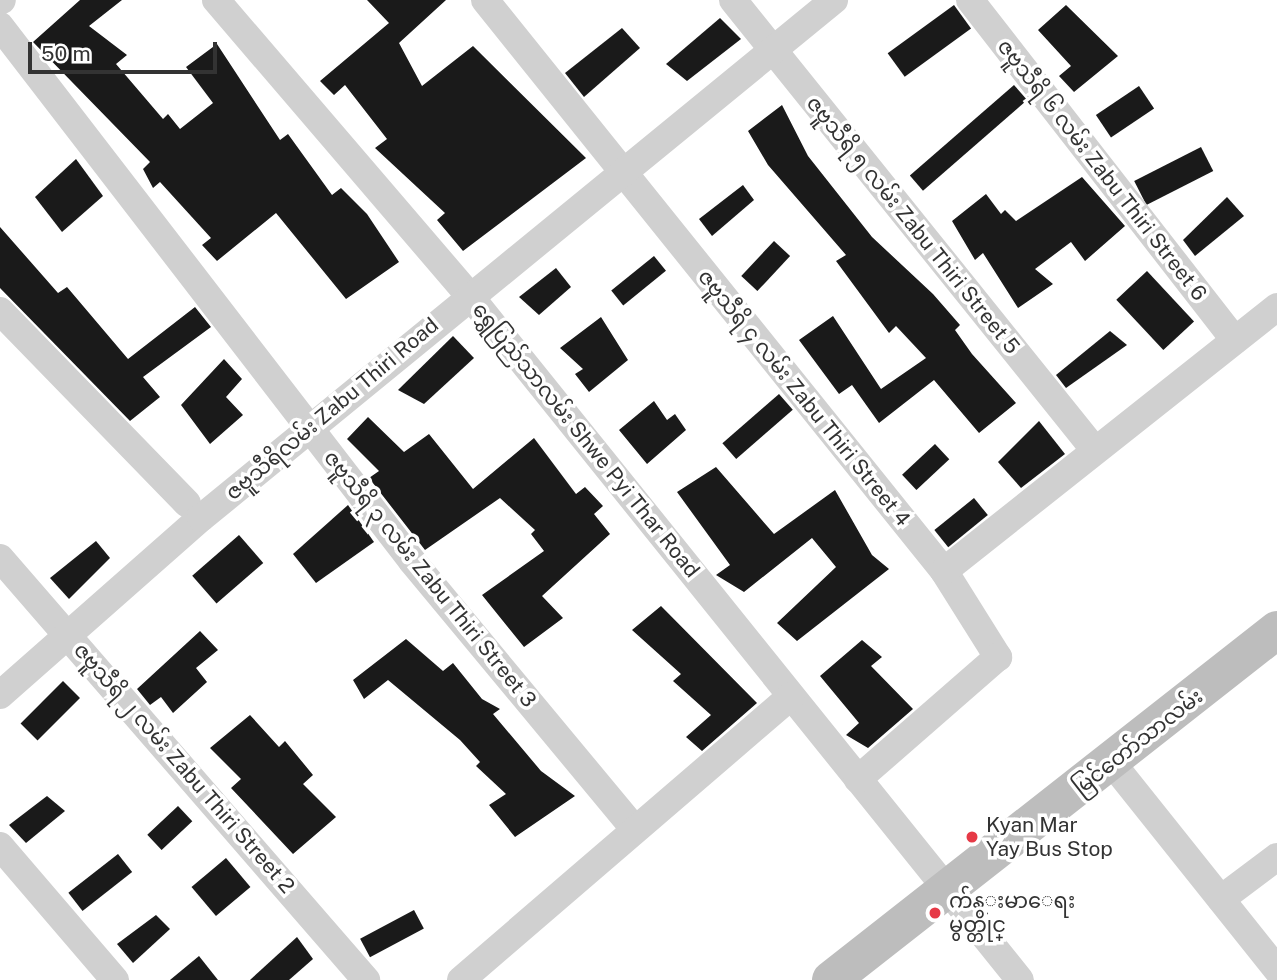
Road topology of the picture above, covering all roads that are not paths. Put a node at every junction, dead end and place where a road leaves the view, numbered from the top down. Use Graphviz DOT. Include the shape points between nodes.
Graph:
graph roads {
  1 [pos="216,0"];
  2 [pos="485,0"];
  3 [pos="733,0"];
  4 [pos="834,0"];
  5 [pos="970,0"];
  6 [pos="0,26"];
  7 [pos="770,49"];
  8 [pos="621,171"];
  9 [pos="469,295"];
  10 [pos="1277,307"];
  11 [pos="0,311"];
  12 [pos="1235,340"];
  13 [pos="308,429"];
  14 [pos="1094,449"];
  15 [pos="187,503"];
  16 [pos="0,558"];
  17 [pos="944,571"];
  18 [pos="69,634"];
  19 [pos="1273,643"];
  20 [pos="0,695"];
  21 [pos="791,696"];
  22 [pos="1112,763"];
  23 [pos="858,779"];
  24 [pos="634,828"];
  25 [pos="0,846"];
  26 [pos="1277,857"];
  27 [pos="947,888"];
  28 [pos="1221,899"];
  29 [pos="1277,970"];
  30 [pos="115,980"];
  31 [pos="366,980"];
  32 [pos="461,980"];
  33 [pos="831,980"];
  34 [pos="1020,980"];
  1 -- 9 [label="street, ရွှေပြည်သာလမ်း Shwe Pyi Thar Road"];
  2 -- 8 [label="street, ဇဗူသီရိ ၄ လမ်း Zabu Thiri Street 4"];
  3 -- 7 [label="street, ဇဗူသီရိ ၅ လမ်း Zabu Thiri Street 5"];
  4 -- 7 [label="street, ဇဗူသီရိလမ်း Zabu Thiri Road"];
  5 -- 12 [label="street, ဇဗူသီရိ ၆ လမ်း Zabu Thiri Street 6"];
  6 -- 13 [label="street, ဇဗူသီရိ ၃ လမ်း Zabu Thiri Street 3"];
  7 -- 8 [label="street, ဇဗူသီရိလမ်း Zabu Thiri Road"];
  7 -- 14 [label="street, ဇဗူသီရိ ၅ လမ်း Zabu Thiri Street 5"];
  8 -- 9 [label="street, ဇဗူသီရိလမ်း Zabu Thiri Road"];
  8 -- 17 [label="street, ဇဗူသီရိ ၄ လမ်း Zabu Thiri Street 4"];
  9 -- 13 [label="street, ဇဗူသီရိလမ်း Zabu Thiri Road"];
  9 -- 21 [label="street, ရွှေပြည်သာလမ်း Shwe Pyi Thar Road"];
  10 -- 12 [label="street"];
  11 -- 15 [label="street"];
  12 -- 14 [label="street"];
  13 -- 18 [label="street, ဇဗူသီရိလမ်း Zabu Thiri Road"];
  13 -- 24 [label="street, ဇဗူသီရိ ၃ လမ်း Zabu Thiri Street 3"];
  14 -- 17 [label="street"];
  16 -- 18 [label="street, ဇဗူသီရိ ၂ လမ်း Zabu Thiri Street 2"];
  17 -- 23 [label="street, ဇဗူသီရိ ၄ လမ်း Zabu Thiri Street 4" via="998,657"];
  18 -- 20 [label="street, ဇဗူသီရိလမ်း Zabu Thiri Road"];
  18 -- 31 [label="street, ဇဗူသီရိ ၂ လမ်း Zabu Thiri Street 2"];
  19 -- 22 [label="main road, မြင်တော်သာလမ်း"];
  21 -- 23 [label="street, ရွှေပြည်သာလမ်း Shwe Pyi Thar Road"];
  21 -- 24 [label="street"];
  22 -- 27 [label="main road, မြင်တော်သာလမ်း"];
  22 -- 28 [label="street"];
  23 -- 27 [label="street, ရွှေပြည်သာလမ်း Shwe Pyi Thar Road"];
  24 -- 32 [label="street"];
  25 -- 30 [label="street"];
  26 -- 28 [label="street"];
  27 -- 33 [label="main road, မြင်တော်သာလမ်း"];
  27 -- 34 [label="street, ရွှေပြည်သာလမ်း Shwe Pyi Thar Road"];
  28 -- 29 [label="street"];
}
